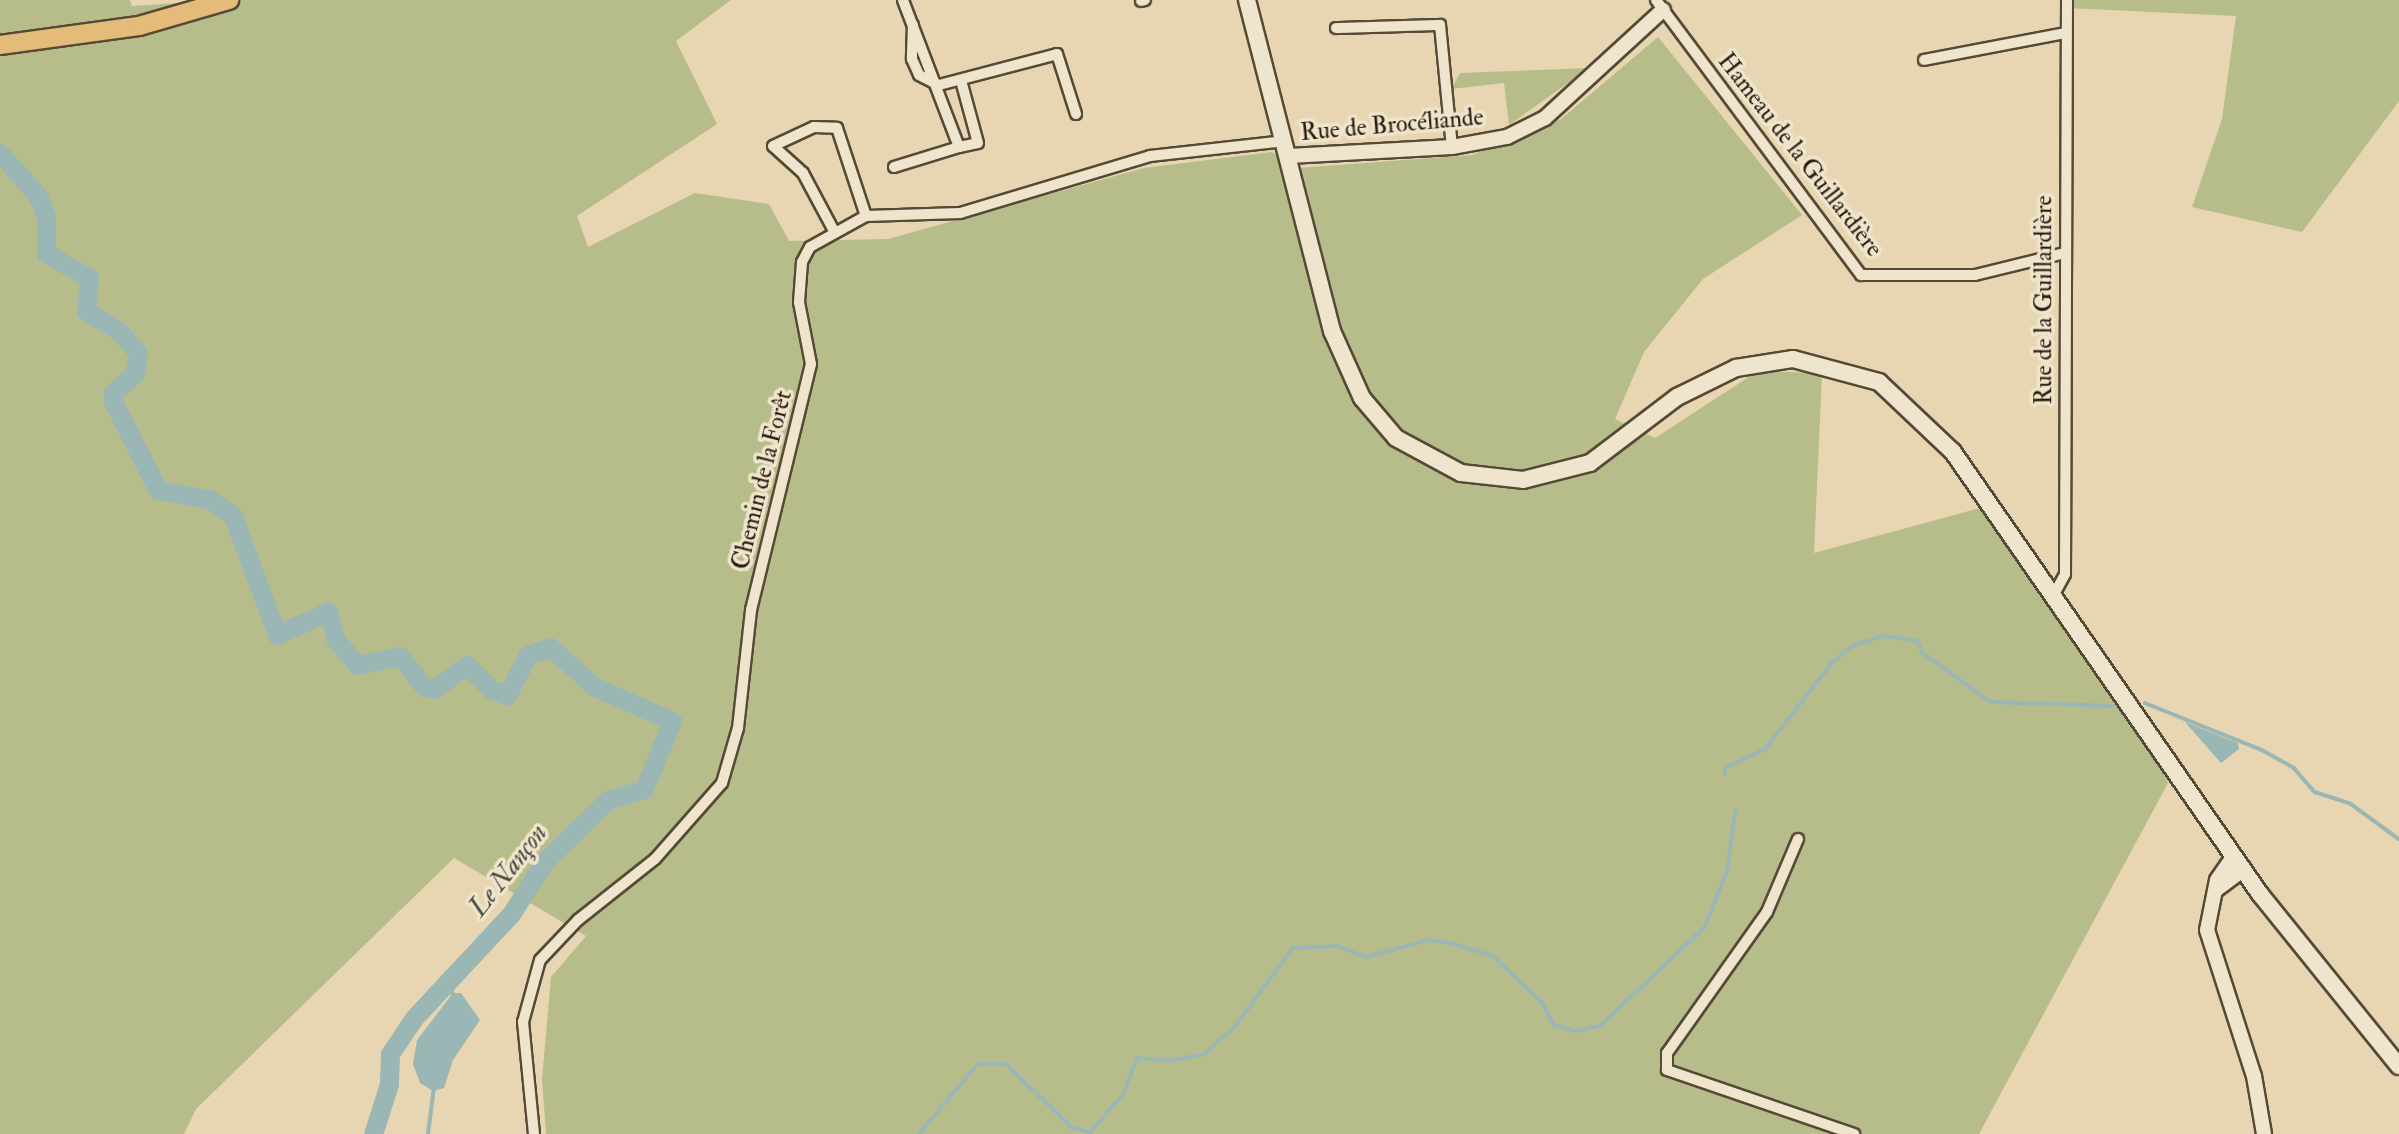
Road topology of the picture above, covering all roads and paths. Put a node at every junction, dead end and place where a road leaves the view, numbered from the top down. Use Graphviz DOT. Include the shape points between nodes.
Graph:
graph roads {
  1 [pos="229,0"];
  2 [pos="903,0"];
  3 [pos="1247,0"];
  4 [pos="2067,0"];
  5 [pos="1659,5"];
  6 [pos="1336,28"];
  7 [pos="2066,33"];
  8 [pos="0,45"];
  9 [pos="1924,61"];
  10 [pos="962,84"];
  11 [pos="939,85"];
  12 [pos="1076,114"];
  13 [pos="1451,147"];
  14 [pos="959,148"];
  15 [pos="1287,149"];
  16 [pos="894,167"];
  17 [pos="866,216"];
  18 [pos="834,231"];
  19 [pos="2066,253"];
  20 [pos="2053,596"];
  21 [pos="1798,839"];
  22 [pos="2238,863"];
  23 [pos="2399,1066"];
  24 [pos="534,1134"];
  25 [pos="1854,1134"];
  26 [pos="2264,1134"];
  1 -- 8 [label="main road" via="139,26"];
  2 -- 11 [label="street"];
  3 -- 15 [label="main road"];
  4 -- 7 [label="street, Rue de la Guillardière"];
  5 -- 13 [label="street, Rue de Brocéliande" via="1545,118 1507,137"];
  5 -- 19 [label="street, Hameau de la Guillardière" via="1861,275 1975,275"];
  6 -- 13 [label="street" via="1440,25"];
  7 -- 9 [label="street"];
  7 -- 19 [label="street, Rue de la Guillardière"];
  10 -- 11 [label="street"];
  10 -- 12 [label="street" via="1057,54"];
  10 -- 14 [label="street" via="978,143"];
  11 -- 14 [label="street"];
  13 -- 15 [label="street, Rue de Brocéliande"];
  14 -- 16 [label="street"];
  15 -- 17 [label="street, Chemin de la Forêt" via="1150,156 960,213"];
  15 -- 20 [label="main road" via="1345,369 1379,420 1434,463 1493,478 1557,474 1590,463 1703,381 1762,362 1823,362 1879,382 1931,426"];
  17 -- 18 [label="street, Chemin de la Forêt"];
  17 -- 18 [label="street" via="837,128 814,127 773,146 803,173"];
  18 -- 24 [label="street, Chemin de la Forêt" via="810,247 802,262 799,302 811,364 751,610 738,728 722,783 655,859 578,920 540,960 523,1023"];
  19 -- 20 [label="street, Rue de la Guillardière" via="2065,573"];
  20 -- 22 [label="main road"];
  21 -- 25 [label="street" via="1767,912 1667,1053 1667,1070"];
  22 -- 23 [label="main road"];
  22 -- 26 [label="street" via="2222,867 2207,930 2254,1076"];
}
